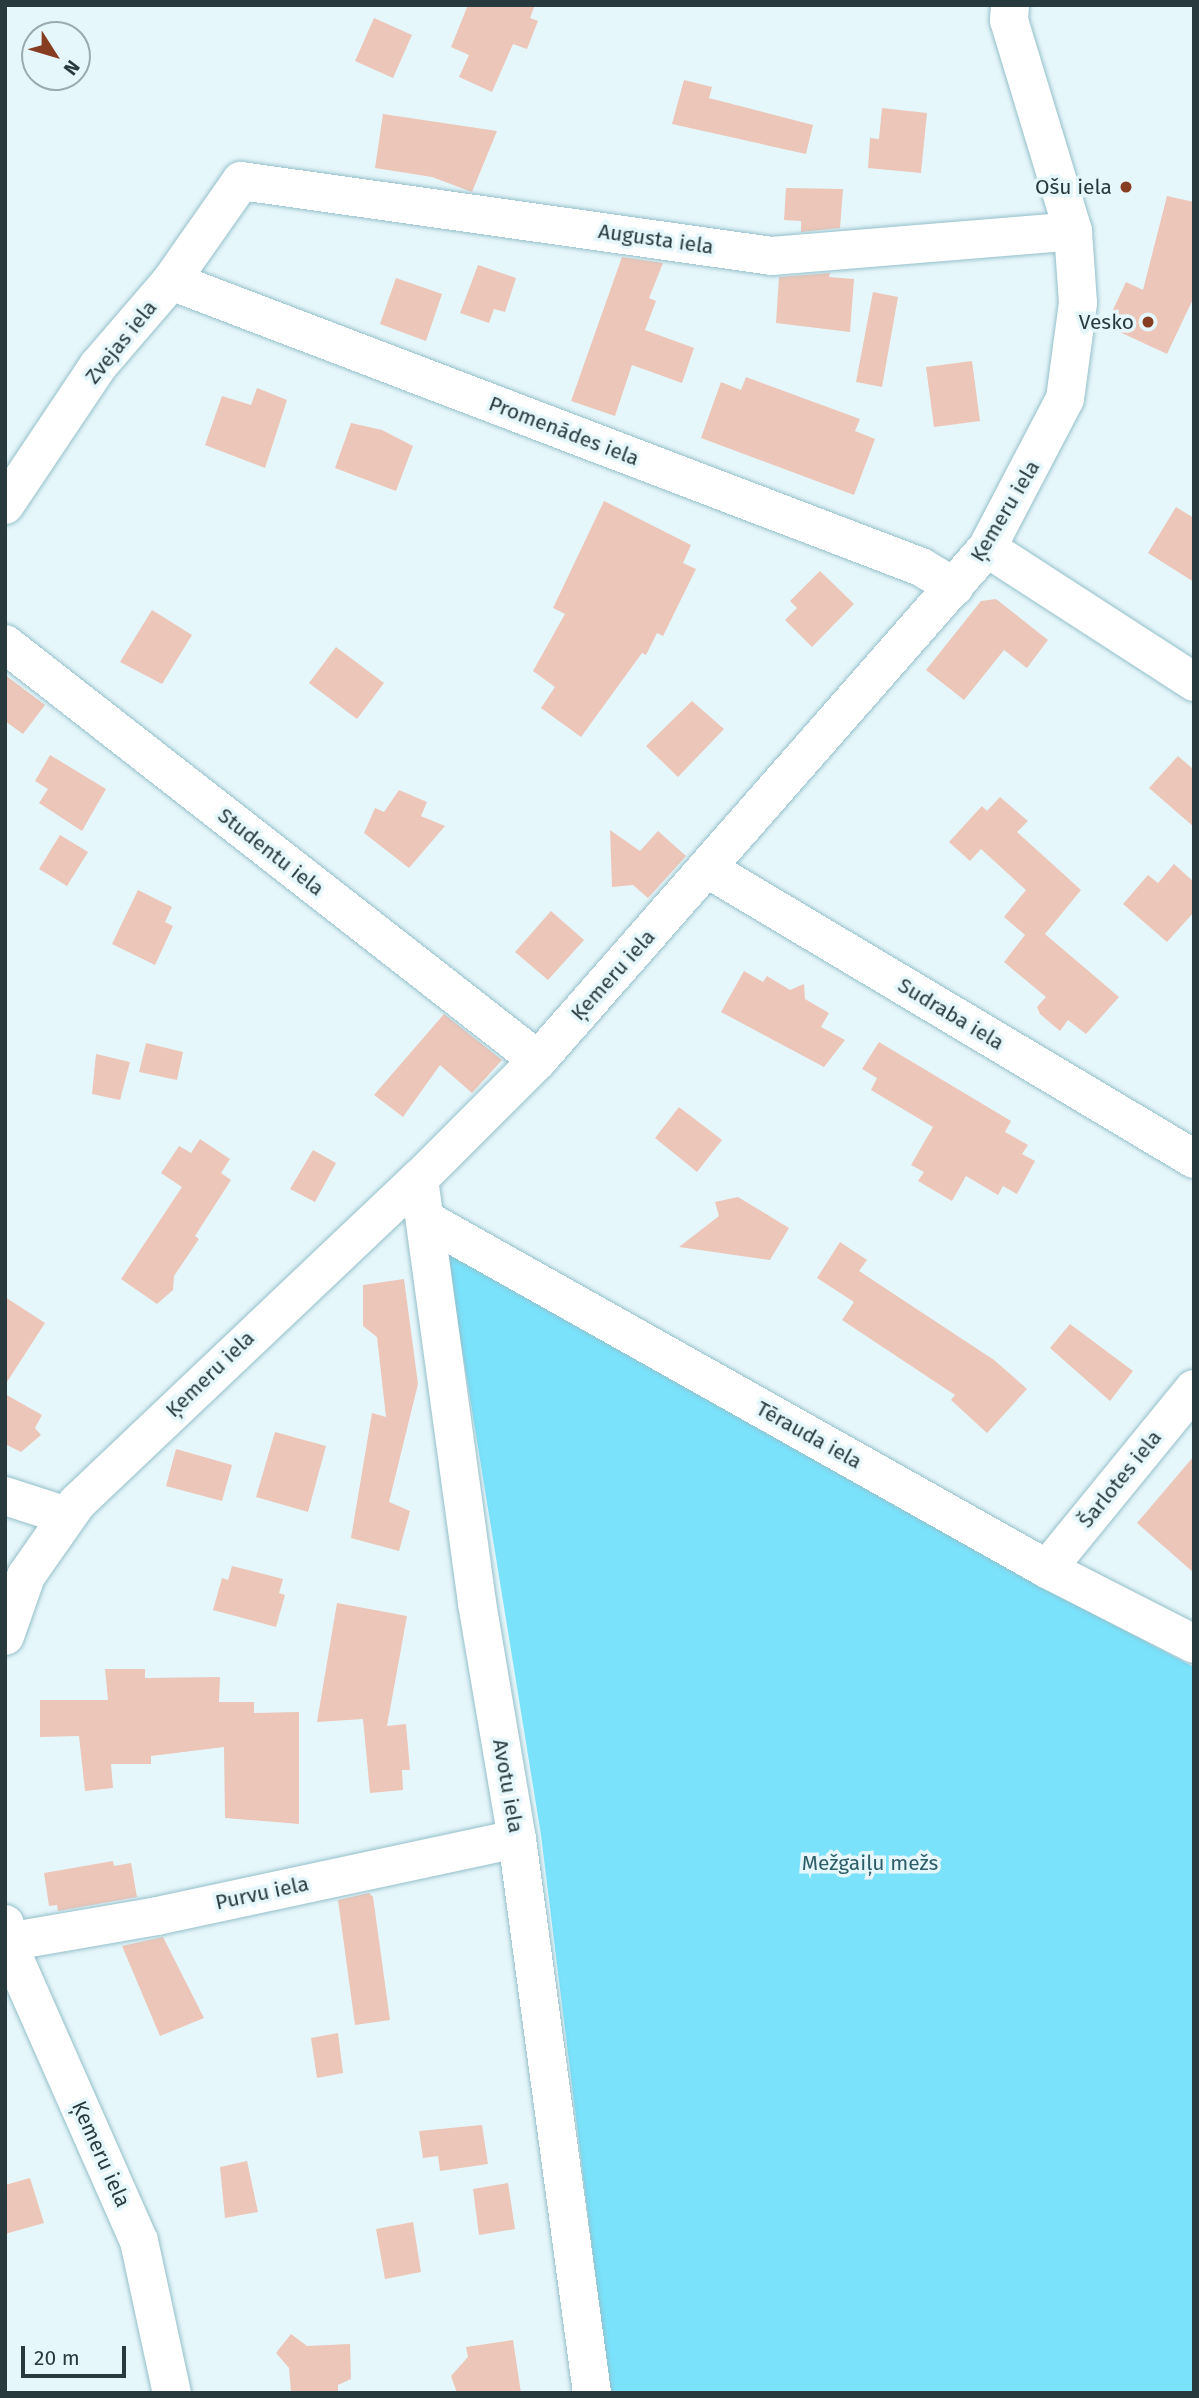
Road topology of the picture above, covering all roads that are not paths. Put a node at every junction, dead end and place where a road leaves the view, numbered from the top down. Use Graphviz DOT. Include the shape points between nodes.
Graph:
graph roads {
  1 [pos="1010,5"];
  2 [pos="241,181"];
  3 [pos="1073,231"];
  4 [pos="171,281"];
  5 [pos="5,505"];
  6 [pos="987,548"];
  7 [pos="954,587"];
  8 [pos="5,644"];
  9 [pos="1194,682"];
  10 [pos="708,869"];
  11 [pos="538,1060"];
  12 [pos="1194,1159"];
  13 [pos="419,1179"];
  14 [pos="428,1221"];
  15 [pos="1194,1388"];
  16 [pos="5,1496"];
  17 [pos="67,1516"];
  18 [pos="1047,1569"];
  19 [pos="5,1636"];
  20 [pos="1194,1644"];
  21 [pos="517,1839"];
  22 [pos="6,1933"];
  23 [pos="172,2393"];
  24 [pos="592,2393"];
  1 -- 3 [label="street" via="1010,20"];
  2 -- 3 [label="street, Augusta iela" via="772,256"];
  2 -- 4 [label="street, Zvejas iela"];
  3 -- 6 [label="street, Ķemeru iela" via="1078,303 1065,399"];
  4 -- 5 [label="street, Zvejas iela" via="98,366"];
  4 -- 7 [label="street, Promenādes iela" via="921,567"];
  6 -- 7 [label="street, Ķemeru iela"];
  6 -- 9 [label="street"];
  7 -- 10 [label="street, Ķemeru iela"];
  8 -- 11 [label="street, Studentu iela"];
  10 -- 11 [label="street, Ķemeru iela"];
  10 -- 12 [label="street, Sudraba iela"];
  11 -- 13 [label="street, Ķemeru iela"];
  13 -- 14 [label="street, Avotu iela"];
  13 -- 17 [label="street, Ķemeru iela" via="238,1347"];
  14 -- 18 [label="street, Tērauda iela"];
  14 -- 21 [label="street, Avotu iela" via="477,1602"];
  15 -- 18 [label="street, Šarlotes iela"];
  16 -- 17 [label="street"];
  17 -- 19 [label="street, Ķemeru iela" via="26,1576"];
  18 -- 20 [label="street, Tērauda iela"];
  21 -- 22 [label="street, Purvu iela" via="157,1916"];
  21 -- 24 [label="street, Avotu iela"];
  22 -- 23 [label="street, Ķemeru iela" via="139,2241"];
}
